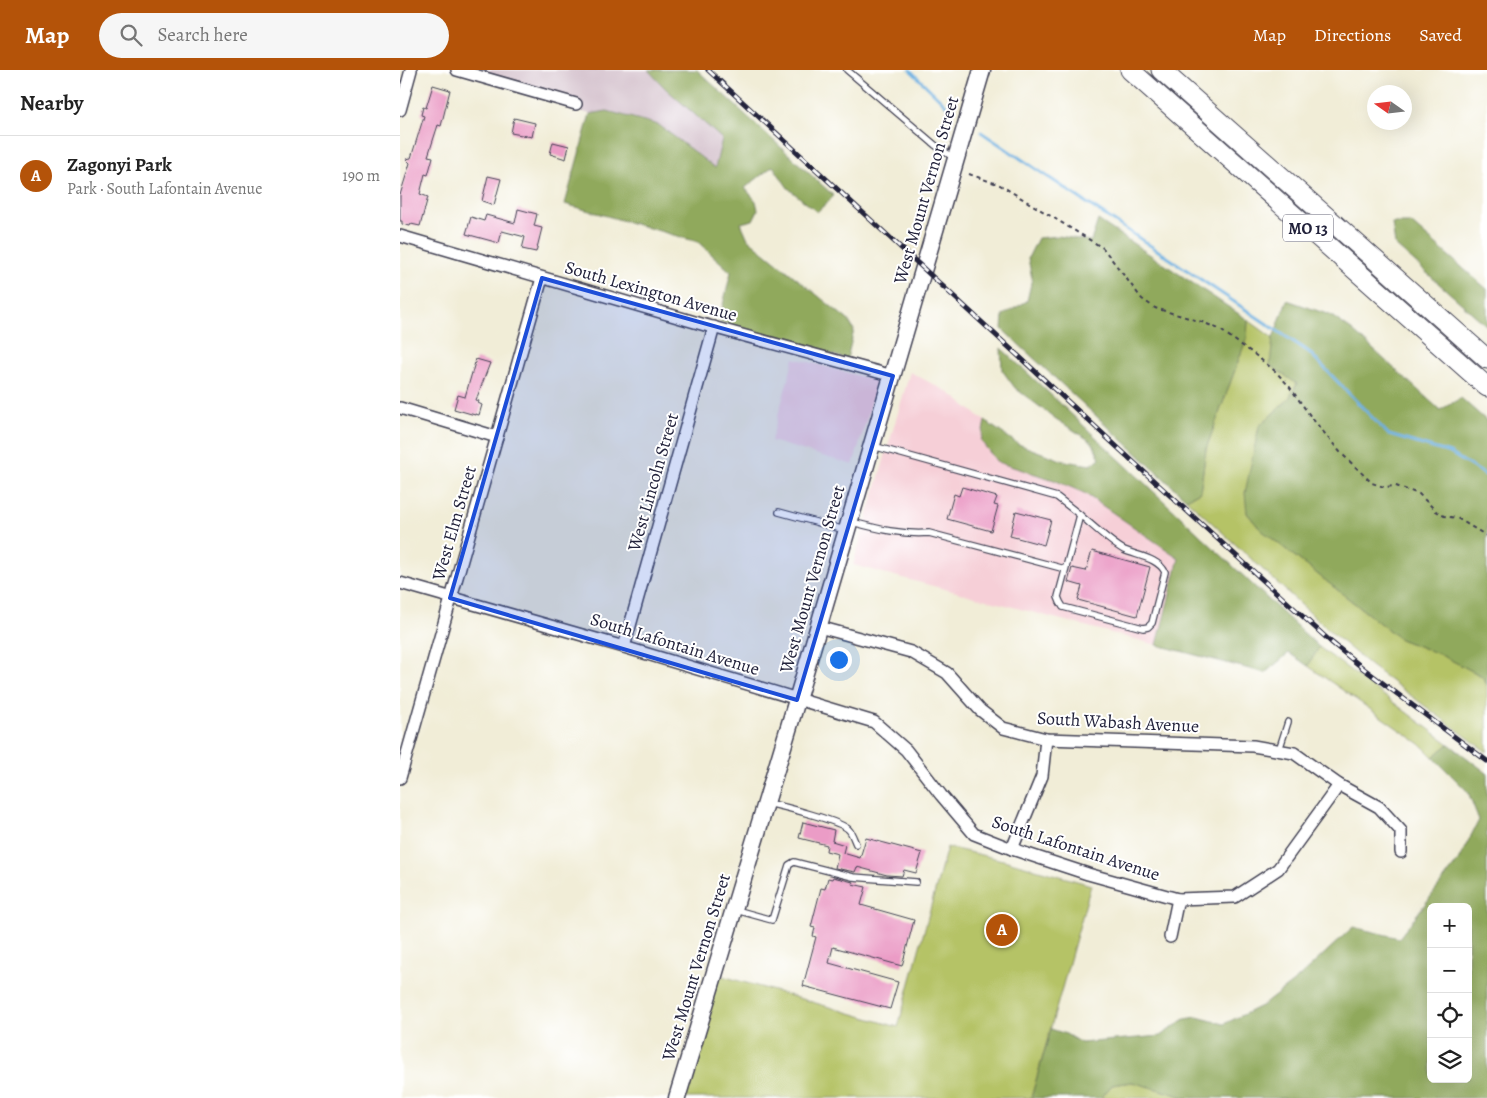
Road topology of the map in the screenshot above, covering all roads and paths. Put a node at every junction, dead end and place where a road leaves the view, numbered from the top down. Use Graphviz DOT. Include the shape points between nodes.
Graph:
graph roads {
  1 [pos="411,70"];
  2 [pos="457,70"];
  3 [pos="847,70"];
  4 [pos="1130,70"];
  5 [pos="1161,70"];
  6 [pos="978,72"];
  7 [pos="576,104"];
  8 [pos="400,110"];
  9 [pos="956,159"];
  10 [pos="969,174"];
  11 [pos="400,236"];
  12 [pos="542,278"];
  13 [pos="714,327"];
  14 [pos="1487,359"];
  15 [pos="892,376"];
  16 [pos="1487,386"];
  17 [pos="400,408"];
  18 [pos="497,437"];
  19 [pos="872,446"];
  20 [pos="779,512"];
  21 [pos="1080,515"];
  22 [pos="848,526"];
  23 [pos="1487,536"];
  24 [pos="1066,569"];
  25 [pos="400,583"];
  26 [pos="450,598"];
  27 [pos="819,627"];
  28 [pos="624,646"];
  29 [pos="797,700"];
  30 [pos="1288,722"];
  31 [pos="1046,739"];
  32 [pos="1279,750"];
  33 [pos="400,778"];
  34 [pos="1339,785"];
  35 [pos="766,802"];
  36 [pos="856,844"];
  37 [pos="1012,849"];
  38 [pos="1401,852"];
  39 [pos="916,882"];
  40 [pos="1178,898"];
  41 [pos="734,909"];
  42 [pos="1170,937"];
  43 [pos="677,1098"];
  1 -- 8 [label="street"];
  2 -- 7 [label="street"];
  3 -- 9 [label="lane"];
  4 -- 16 [label="main road, MO 13"];
  5 -- 14 [label="main road, MO 13"];
  6 -- 9 [label="street, West Mount Vernon Street"];
  9 -- 15 [label="street, West Mount Vernon Street"];
  10 -- 23 [label="path" via="1000,186 1103,248 1142,298 1155,308 1210,326 1254,354 1276,371 1340,452 1372,483 1396,486 1419,494 1444,516 1457,518"];
  11 -- 12 [label="street, South Lexington Avenue"];
  12 -- 13 [label="street, South Lexington Avenue"];
  12 -- 18 [label="street, West Elm Street"];
  13 -- 15 [label="street, South Lexington Avenue"];
  13 -- 28 [label="street, West Lincoln Street"];
  15 -- 19 [label="street, West Mount Vernon Street"];
  17 -- 18 [label="street"];
  18 -- 26 [label="street, West Elm Street"];
  19 -- 21 [label="lane" via="1057,498"];
  19 -- 22 [label="street, West Mount Vernon Street"];
  20 -- 22 [label="lane"];
  21 -- 24 [label="lane"];
  21 -- 24 [label="lane" via="1122,549 1162,566 1165,572 1152,623 1143,628 1063,607 1058,597"];
  22 -- 24 [label="lane" via="930,533"];
  22 -- 27 [label="street, West Mount Vernon Street"];
  25 -- 26 [label="street, South Lafontain Avenue"];
  26 -- 28 [label="street, South Lafontain Avenue"];
  26 -- 33 [label="street, West Elm Street"];
  27 -- 29 [label="street, West Mount Vernon Street"];
  27 -- 31 [label="street, South Wabash Avenue" via="911,652 947,673 980,710 1003,728"];
  28 -- 29 [label="street, South Lafontain Avenue"];
  29 -- 35 [label="street, West Mount Vernon Street"];
  29 -- 37 [label="street, South Lafontain Avenue" via="874,722 906,750 974,834"];
  30 -- 32 [label="lane"];
  31 -- 32 [label="street, South Wabash Avenue" via="1254,746"];
  31 -- 37 [label="street" via="1042,776"];
  32 -- 34 [label="street, South Wabash Avenue" via="1294,753"];
  34 -- 38 [label="street, South Wabash Avenue" via="1379,808 1401,831"];
  34 -- 40 [label="street, South Lafontain Avenue" via="1278,869 1235,897"];
  35 -- 36 [label="lane" via="846,827"];
  35 -- 41 [label="street, West Mount Vernon Street"];
  37 -- 40 [label="street, South Lafontain Avenue"];
  39 -- 41 [label="lane" via="853,877 794,862 789,865 772,920"];
  40 -- 42 [label="street"];
  41 -- 43 [label="street, West Mount Vernon Street"];
}
